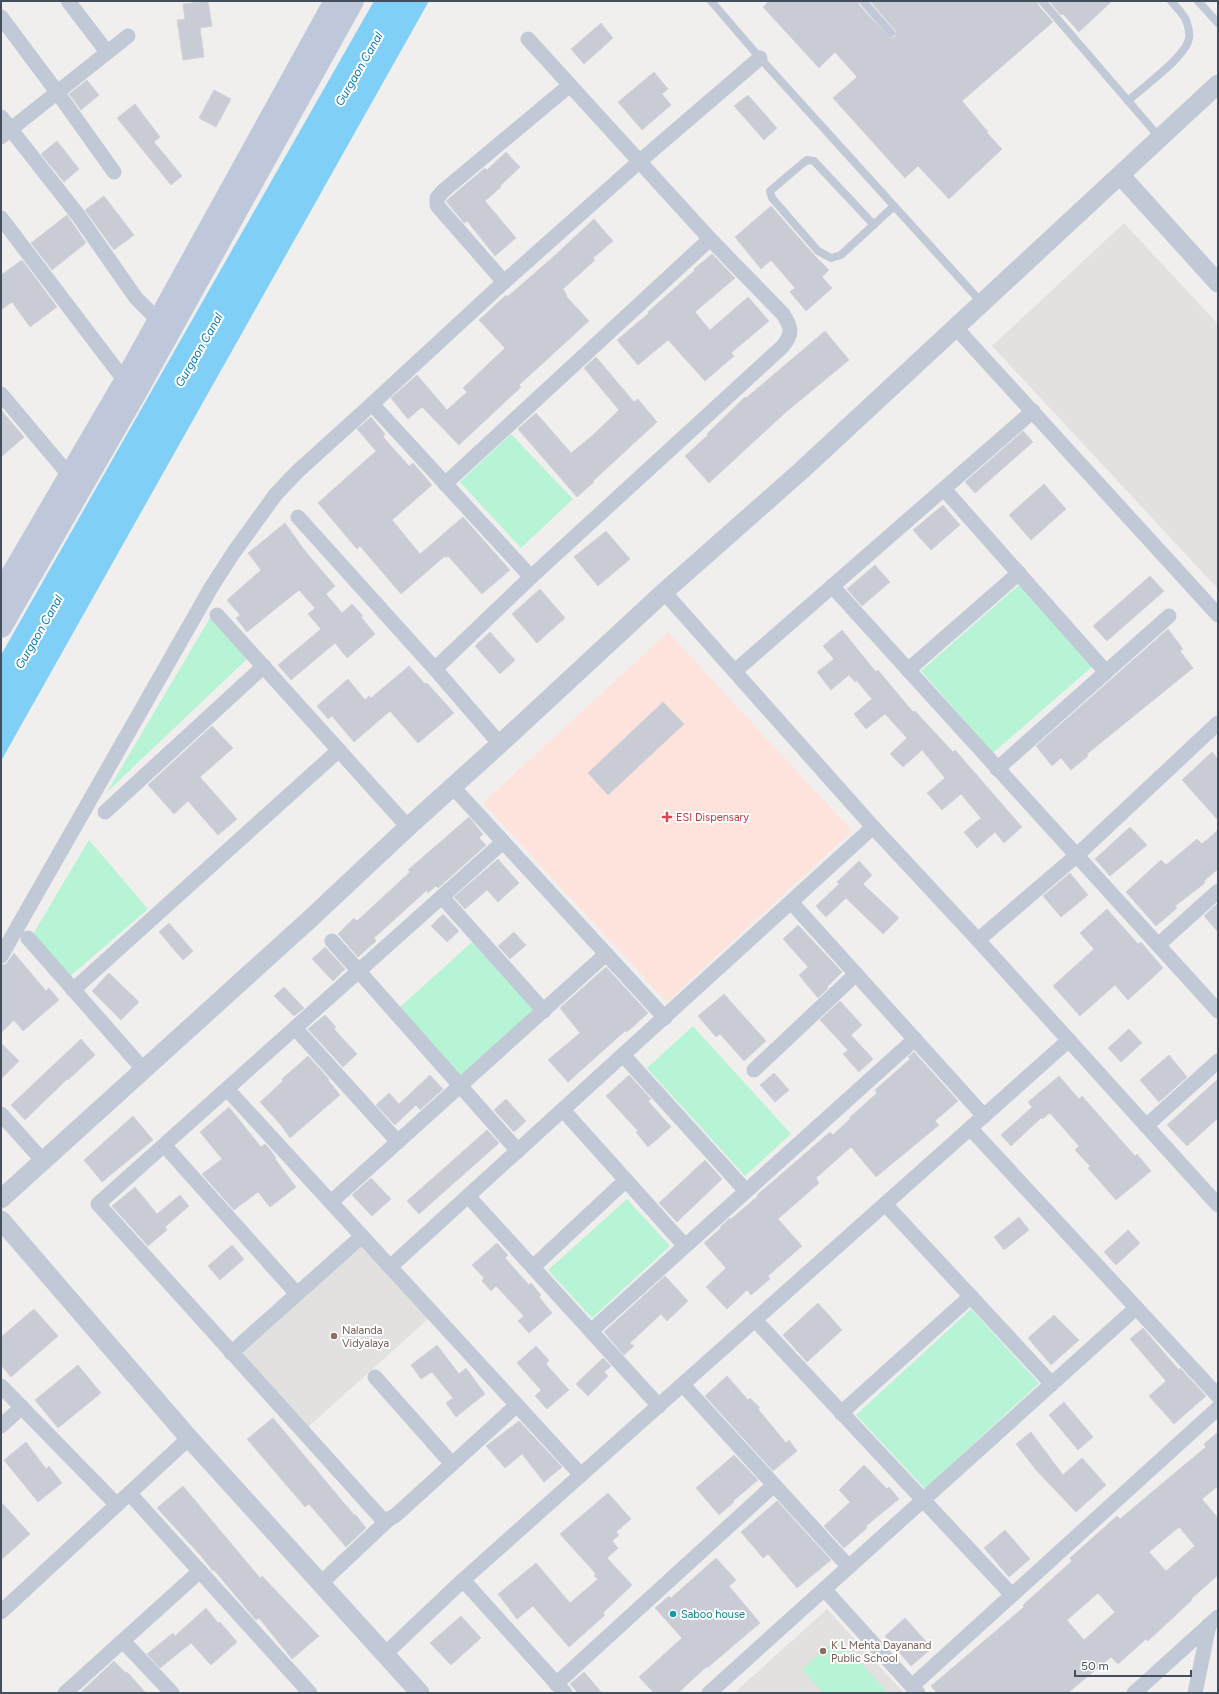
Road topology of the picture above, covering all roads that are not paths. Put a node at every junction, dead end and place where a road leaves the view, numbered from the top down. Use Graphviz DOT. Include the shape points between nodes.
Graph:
graph roads {
  1 [pos="68,1"];
  2 [pos="335,1"];
  3 [pos="353,1"];
  4 [pos="712,1"];
  5 [pos="863,1"];
  6 [pos="1042,1"];
  7 [pos="1171,1"];
  8 [pos="1198,1"];
  9 [pos="1,17"];
  10 [pos="1218,23"];
  11 [pos="891,33"];
  12 [pos="128,36"];
  13 [pos="528,38"];
  14 [pos="107,52"];
  15 [pos="760,58"];
  16 [pos="1218,84"];
  17 [pos="570,85"];
  18 [pos="57,92"];
  19 [pos="1128,101"];
  20 [pos="1,117"];
  21 [pos="6,134"];
  22 [pos="1161,138"];
  23 [pos="640,161"];
  24 [pos="114,172"];
  25 [pos="1121,176"];
  26 [pos="894,206"];
  27 [pos="1,218"];
  28 [pos="874,225"];
  29 [pos="710,239"];
  30 [pos="1216,278"];
  31 [pos="504,282"];
  32 [pos="982,302"];
  33 [pos="166,322"];
  34 [pos="956,328"];
  35 [pos="125,381"];
  36 [pos="1,394"];
  37 [pos="372,404"];
  38 [pos="1032,411"];
  39 [pos="75,483"];
  40 [pos="445,484"];
  41 [pos="944,489"];
  42 [pos="298,517"];
  43 [pos="1019,573"];
  44 [pos="531,577"];
  45 [pos="832,586"];
  46 [pos="664,592"];
  47 [pos="1,593"];
  48 [pos="217,615"];
  49 [pos="1218,615"];
  50 [pos="1170,616"];
  51 [pos="1,627"];
  52 [pos="264,666"];
  53 [pos="434,669"];
  54 [pos="908,670"];
  55 [pos="735,671"];
  56 [pos="1106,672"];
  57 [pos="1218,723"];
  58 [pos="500,744"];
  59 [pos="339,750"];
  60 [pos="997,769"];
  61 [pos="452,786"];
  62 [pos="105,812"];
  63 [pos="408,826"];
  64 [pos="873,827"];
  65 [pos="503,842"];
  66 [pos="1076,856"];
  67 [pos="1218,891"];
  68 [pos="442,897"];
  69 [pos="791,902"];
  70 [pos="28,938"];
  71 [pos="978,940"];
  72 [pos="332,941"];
  73 [pos="1158,945"];
  74 [pos="606,954"];
  75 [pos="1,956"];
  76 [pos="359,971"];
  77 [pos="856,974"];
  78 [pos="73,990"];
  79 [pos="544,1011"];
  80 [pos="1218,1011"];
  81 [pos="664,1018"];
  82 [pos="295,1028"];
  83 [pos="915,1039"];
  84 [pos="1069,1040"];
  85 [pos="623,1055"];
  86 [pos="1218,1061"];
  87 [pos="143,1069"];
  88 [pos="754,1070"];
  89 [pos="461,1086"];
  90 [pos="227,1088"];
  91 [pos="563,1110"];
  92 [pos="1,1114"];
  93 [pos="984,1116"];
  94 [pos="1146,1126"];
  95 [pos="970,1128"];
  96 [pos="398,1142"];
  97 [pos="164,1145"];
  98 [pos="518,1151"];
  99 [pos="43,1160"];
  100 [pos="626,1180"];
  101 [pos="746,1191"];
  102 [pos="468,1196"];
  103 [pos="1,1199"];
  104 [pos="331,1202"];
  105 [pos="885,1204"];
  106 [pos="1218,1205"];
  107 [pos="1,1220"];
  108 [pos="362,1236"];
  109 [pos="685,1246"];
  110 [pos="390,1267"];
  111 [pos="533,1267"];
  112 [pos="297,1294"];
  113 [pos="971,1296"];
  114 [pos="1136,1308"];
  115 [pos="755,1320"];
  116 [pos="591,1331"];
  117 [pos="231,1353"];
  118 [pos="375,1377"];
  119 [pos="1052,1384"];
  120 [pos="682,1385"];
  121 [pos="1,1386"];
  122 [pos="1218,1396"];
  123 [pos="517,1405"];
  124 [pos="659,1406"];
  125 [pos="22,1407"];
  126 [pos="1218,1408"];
  127 [pos="842,1413"];
  128 [pos="1,1426"];
  129 [pos="189,1438"];
  130 [pos="452,1464"];
  131 [pos="581,1475"];
  132 [pos="774,1485"];
  133 [pos="130,1494"];
  134 [pos="923,1500"];
  135 [pos="117,1505"];
  136 [pos="389,1519"];
  137 [pos="849,1567"];
  138 [pos="200,1571"];
  139 [pos="463,1580"];
  140 [pos="321,1583"];
  141 [pos="824,1589"];
  142 [pos="1012,1595"];
  143 [pos="1,1612"];
  144 [pos="1214,1621"];
  145 [pos="123,1640"];
  146 [pos="385,1654"];
  147 [pos="560,1688"];
  148 [pos="915,1690"];
  149 [pos="65,1693"];
  150 [pos="172,1693"];
  151 [pos="310,1693"];
  152 [pos="420,1693"];
  153 [pos="709,1693"];
  154 [pos="1134,1693"];
  155 [pos="1195,1693"];
  1 -- 14 [label="street"];
  2 -- 33 [label="main road"];
  3 -- 33 [label="main road"];
  4 -- 15 [label="lane"];
  5 -- 11 [label="lane"];
  6 -- 19 [label="lane"];
  7 -- 19 [label="lane" via="1184,17 1188,28 1188,40 1176,59"];
  8 -- 10 [label="lane"];
  9 -- 18 [label="street"];
  12 -- 14 [label="street"];
  13 -- 17 [label="street"];
  14 -- 18 [label="street"];
  15 -- 23 [label="street"];
  15 -- 26 [label="lane"];
  16 -- 22 [label="street"];
  17 -- 23 [label="street"];
  17 -- 31 [label="street" via="437,198 437,205"];
  18 -- 21 [label="street"];
  18 -- 24 [label="street"];
  19 -- 22 [label="lane"];
  20 -- 21 [label="street"];
  21 -- 33 [label="street" via="82,221 136,298 147,310"];
  22 -- 25 [label="street"];
  23 -- 29 [label="street"];
  23 -- 31 [label="street"];
  25 -- 30 [label="street"];
  25 -- 32 [label="street"];
  26 -- 28 [label="lane"];
  26 -- 32 [label="lane"];
  27 -- 35 [label="street"];
  28 -- 28 [label="lane" via="841,256 831,258 818,251 772,198 770,190 803,162 814,161"];
  29 -- 40 [label="street"];
  29 -- 44 [label="street" via="783,314 791,331 789,338"];
  31 -- 37 [label="street"];
  32 -- 34 [label="street"];
  33 -- 35 [label="main road"];
  33 -- 39 [label="main road"];
  34 -- 38 [label="street"];
  34 -- 46 [label="street" via="802,470"];
  35 -- 39 [label="main road"];
  36 -- 39 [label="street"];
  37 -- 40 [label="street"];
  37 -- 75 [label="street" via="287,482 234,552 205,598"];
  38 -- 41 [label="street"];
  38 -- 49 [label="street"];
  39 -- 47 [label="main road"];
  39 -- 51 [label="main road"];
  40 -- 44 [label="street"];
  41 -- 43 [label="street"];
  41 -- 45 [label="street"];
  42 -- 53 [label="street"];
  43 -- 54 [label="street"];
  43 -- 56 [label="street"];
  44 -- 53 [label="street"];
  45 -- 54 [label="street"];
  45 -- 55 [label="street"];
  46 -- 55 [label="street"];
  46 -- 58 [label="street"];
  48 -- 52 [label="street"];
  50 -- 56 [label="street"];
  52 -- 59 [label="street"];
  52 -- 62 [label="street"];
  53 -- 58 [label="street"];
  54 -- 60 [label="street"];
  55 -- 64 [label="street"];
  56 -- 60 [label="street"];
  57 -- 66 [label="street"];
  58 -- 61 [label="street"];
  59 -- 63 [label="street"];
  59 -- 78 [label="street"];
  60 -- 66 [label="street"];
  61 -- 63 [label="street"];
  61 -- 65 [label="street"];
  63 -- 87 [label="street" via="310,919"];
  64 -- 69 [label="street"];
  64 -- 71 [label="street"];
  65 -- 68 [label="street"];
  65 -- 74 [label="street"];
  66 -- 71 [label="street"];
  66 -- 73 [label="street"];
  67 -- 73 [label="street"];
  68 -- 76 [label="street"];
  68 -- 79 [label="street"];
  69 -- 77 [label="street"];
  69 -- 81 [label="street"];
  70 -- 78 [label="street"];
  71 -- 84 [label="street"];
  72 -- 76 [label="street"];
  73 -- 80 [label="street"];
  74 -- 79 [label="street"];
  74 -- 81 [label="street"];
  76 -- 82 [label="street"];
  76 -- 89 [label="street"];
  77 -- 83 [label="street"];
  77 -- 88 [label="street"];
  78 -- 87 [label="street"];
  79 -- 89 [label="street"];
  81 -- 85 [label="street"];
  82 -- 90 [label="street"];
  82 -- 96 [label="street"];
  83 -- 93 [label="street"];
  83 -- 101 [label="street"];
  84 -- 93 [label="street"];
  84 -- 94 [label="street"];
  85 -- 91 [label="street"];
  85 -- 101 [label="street"];
  86 -- 94 [label="street"];
  87 -- 99 [label="street"];
  89 -- 96 [label="street"];
  89 -- 98 [label="street"];
  90 -- 97 [label="street"];
  90 -- 104 [label="street"];
  91 -- 98 [label="street"];
  91 -- 100 [label="street"];
  92 -- 99 [label="street"];
  93 -- 95 [label="street"];
  94 -- 106 [label="street"];
  95 -- 105 [label="street"];
  95 -- 114 [label="street"];
  96 -- 104 [label="street"];
  97 -- 112 [label="street"];
  97 -- 117 [label="street" via="98,1204"];
  98 -- 102 [label="street"];
  99 -- 103 [label="street"];
  100 -- 109 [label="street"];
  100 -- 111 [label="street"];
  101 -- 109 [label="street"];
  102 -- 110 [label="street"];
  102 -- 111 [label="street"];
  104 -- 108 [label="street"];
  105 -- 113 [label="street"];
  105 -- 115 [label="street"];
  107 -- 129 [label="street"];
  108 -- 110 [label="street"];
  108 -- 112 [label="street"];
  109 -- 116 [label="street"];
  110 -- 123 [label="street"];
  111 -- 116 [label="street"];
  112 -- 117 [label="street"];
  113 -- 119 [label="street"];
  113 -- 127 [label="street"];
  114 -- 119 [label="street"];
  114 -- 122 [label="street"];
  115 -- 120 [label="street"];
  115 -- 127 [label="street"];
  116 -- 124 [label="street"];
  117 -- 136 [label="street" via="376,1514 382,1519"];
  118 -- 130 [label="street"];
  119 -- 134 [label="street"];
  120 -- 124 [label="street"];
  120 -- 132 [label="street"];
  121 -- 125 [label="street"];
  123 -- 130 [label="street"];
  123 -- 131 [label="street"];
  124 -- 131 [label="street"];
  125 -- 128 [label="street"];
  125 -- 135 [label="street"];
  126 -- 142 [label="street"];
  127 -- 134 [label="street"];
  129 -- 133 [label="street"];
  129 -- 140 [label="street"];
  130 -- 136 [label="street"];
  131 -- 139 [label="street"];
  132 -- 137 [label="street"];
  132 -- 147 [label="street"];
  133 -- 135 [label="street"];
  133 -- 138 [label="street"];
  134 -- 137 [label="street"];
  134 -- 142 [label="street"];
  135 -- 143 [label="street"];
  136 -- 140 [label="street"];
  137 -- 141 [label="street"];
  138 -- 145 [label="street"];
  138 -- 151 [label="street"];
  139 -- 146 [label="street"];
  139 -- 147 [label="street"];
  140 -- 146 [label="street"];
  141 -- 148 [label="street"];
  141 -- 153 [label="street"];
  142 -- 148 [label="street"];
  144 -- 154 [label="street"];
  144 -- 155 [label="street"];
  145 -- 149 [label="street"];
  145 -- 150 [label="street"];
  146 -- 152 [label="street"];
}
